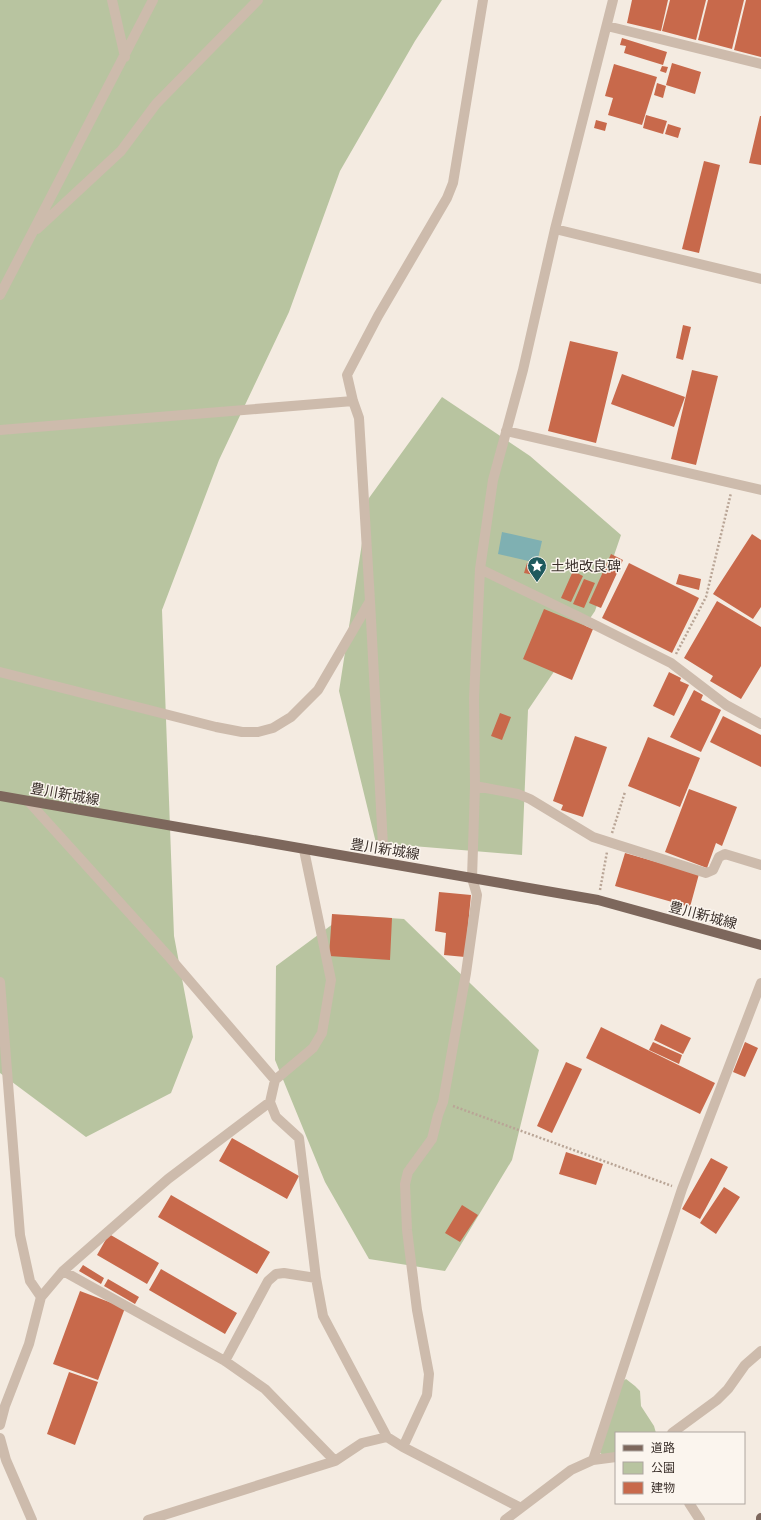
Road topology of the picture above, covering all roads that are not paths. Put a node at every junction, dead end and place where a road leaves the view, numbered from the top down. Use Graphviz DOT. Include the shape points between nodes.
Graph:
graph roads {
  1 [pos="112,0"];
  2 [pos="153,0"];
  3 [pos="258,0"];
  4 [pos="483,0"];
  5 [pos="613,0"];
  6 [pos="606,26"];
  7 [pos="124,57"];
  8 [pos="761,64"];
  9 [pos="555,229"];
  10 [pos="31,235"];
  11 [pos="761,279"];
  12 [pos="0,295"];
  13 [pos="353,401"];
  14 [pos="0,430"];
  15 [pos="506,431"];
  16 [pos="761,490"];
  17 [pos="480,569"];
  18 [pos="370,601"];
  19 [pos="0,672"];
  20 [pos="761,724"];
  21 [pos="475,786"];
  22 [pos="0,796"];
  23 [pos="29,802"];
  24 [pos="383,846"];
  25 [pos="304,850"];
  26 [pos="761,865"];
  27 [pos="472,878"];
  28 [pos="761,945"];
  29 [pos="0,982"];
  30 [pos="761,983"];
  31 [pos="275,1080"];
  32 [pos="270,1102"];
  33 [pos="63,1271"];
  34 [pos="316,1278"];
  35 [pos="41,1296"];
  36 [pos="761,1351"];
  37 [pos="225,1361"];
  38 [pos="0,1425"];
  39 [pos="673,1432"];
  40 [pos="387,1437"];
  41 [pos="0,1438"];
  42 [pos="403,1447"];
  43 [pos="615,1457"];
  44 [pos="593,1460"];
  45 [pos="335,1461"];
  46 [pos="690,1504"];
  47 [pos="521,1508"];
  48 [pos="32,1520"];
  49 [pos="148,1520"];
  50 [pos="505,1520"];
  51 [pos="700,1520"];
  1 -- 7 [label="street"];
  2 -- 7 [label="street"];
  3 -- 10 [label="street" via="156,104 121,151"];
  4 -- 13 [label="street" via="453,183 447,198 347,374"];
  5 -- 6 [label="street"];
  6 -- 8 [label="street"];
  6 -- 9 [label="street"];
  7 -- 10 [label="street"];
  9 -- 11 [label="street"];
  9 -- 15 [label="street" via="523,370"];
  10 -- 12 [label="street"];
  13 -- 14 [label="street"];
  13 -- 18 [label="street" via="359,418"];
  15 -- 16 [label="street"];
  15 -- 17 [label="street" via="493,480"];
  17 -- 20 [label="street" via="671,663 726,705"];
  17 -- 21 [label="street" via="474,698"];
  18 -- 19 [label="street" via="318,690 291,717 273,728 258,732 216,727"];
  18 -- 24 [label="street"];
  21 -- 26 [label="street" via="518,794 593,838 706,873 713,870 719,857 725,854"];
  21 -- 27 [label="street"];
  22 -- 23 [label="main road, 豊川新城線"];
  23 -- 25 [label="main road, 豊川新城線"];
  23 -- 31 [label="street" via="170,958"];
  25 -- 27 [label="main road, 豊川新城線"];
  25 -- 31 [label="street" via="331,980 322,1033 313,1048"];
  27 -- 28 [label="main road, 豊川新城線" via="598,900"];
  27 -- 42 [label="street" via="477,895 444,1102 432,1139 408,1172 404,1184 417,1310 429,1374 427,1395"];
  29 -- 35 [label="street" via="20,1235 30,1281"];
  30 -- 44 [label="street" via="682,1189"];
  31 -- 32 [label="street"];
  32 -- 33 [label="street" via="168,1179"];
  32 -- 34 [label="street" via="276,1117 299,1138"];
  33 -- 35 [label="street"];
  33 -- 37 [label="street"];
  34 -- 37 [label="street" via="284,1273 276,1274 268,1281"];
  34 -- 40 [label="street" via="323,1316"];
  35 -- 38 [label="street" via="29,1344"];
  36 -- 39 [label="street" via="744,1365 717,1400"];
  37 -- 45 [label="street" via="265,1389"];
  40 -- 42 [label="street"];
  40 -- 45 [label="street" via="362,1443"];
  41 -- 48 [label="street" via="6,1460"];
  42 -- 47 [label="street"];
  43 -- 44 [label="street"];
  44 -- 47 [label="street" via="571,1470"];
  45 -- 49 [label="street"];
  46 -- 51 [label="street"];
  47 -- 50 [label="street"];
}
